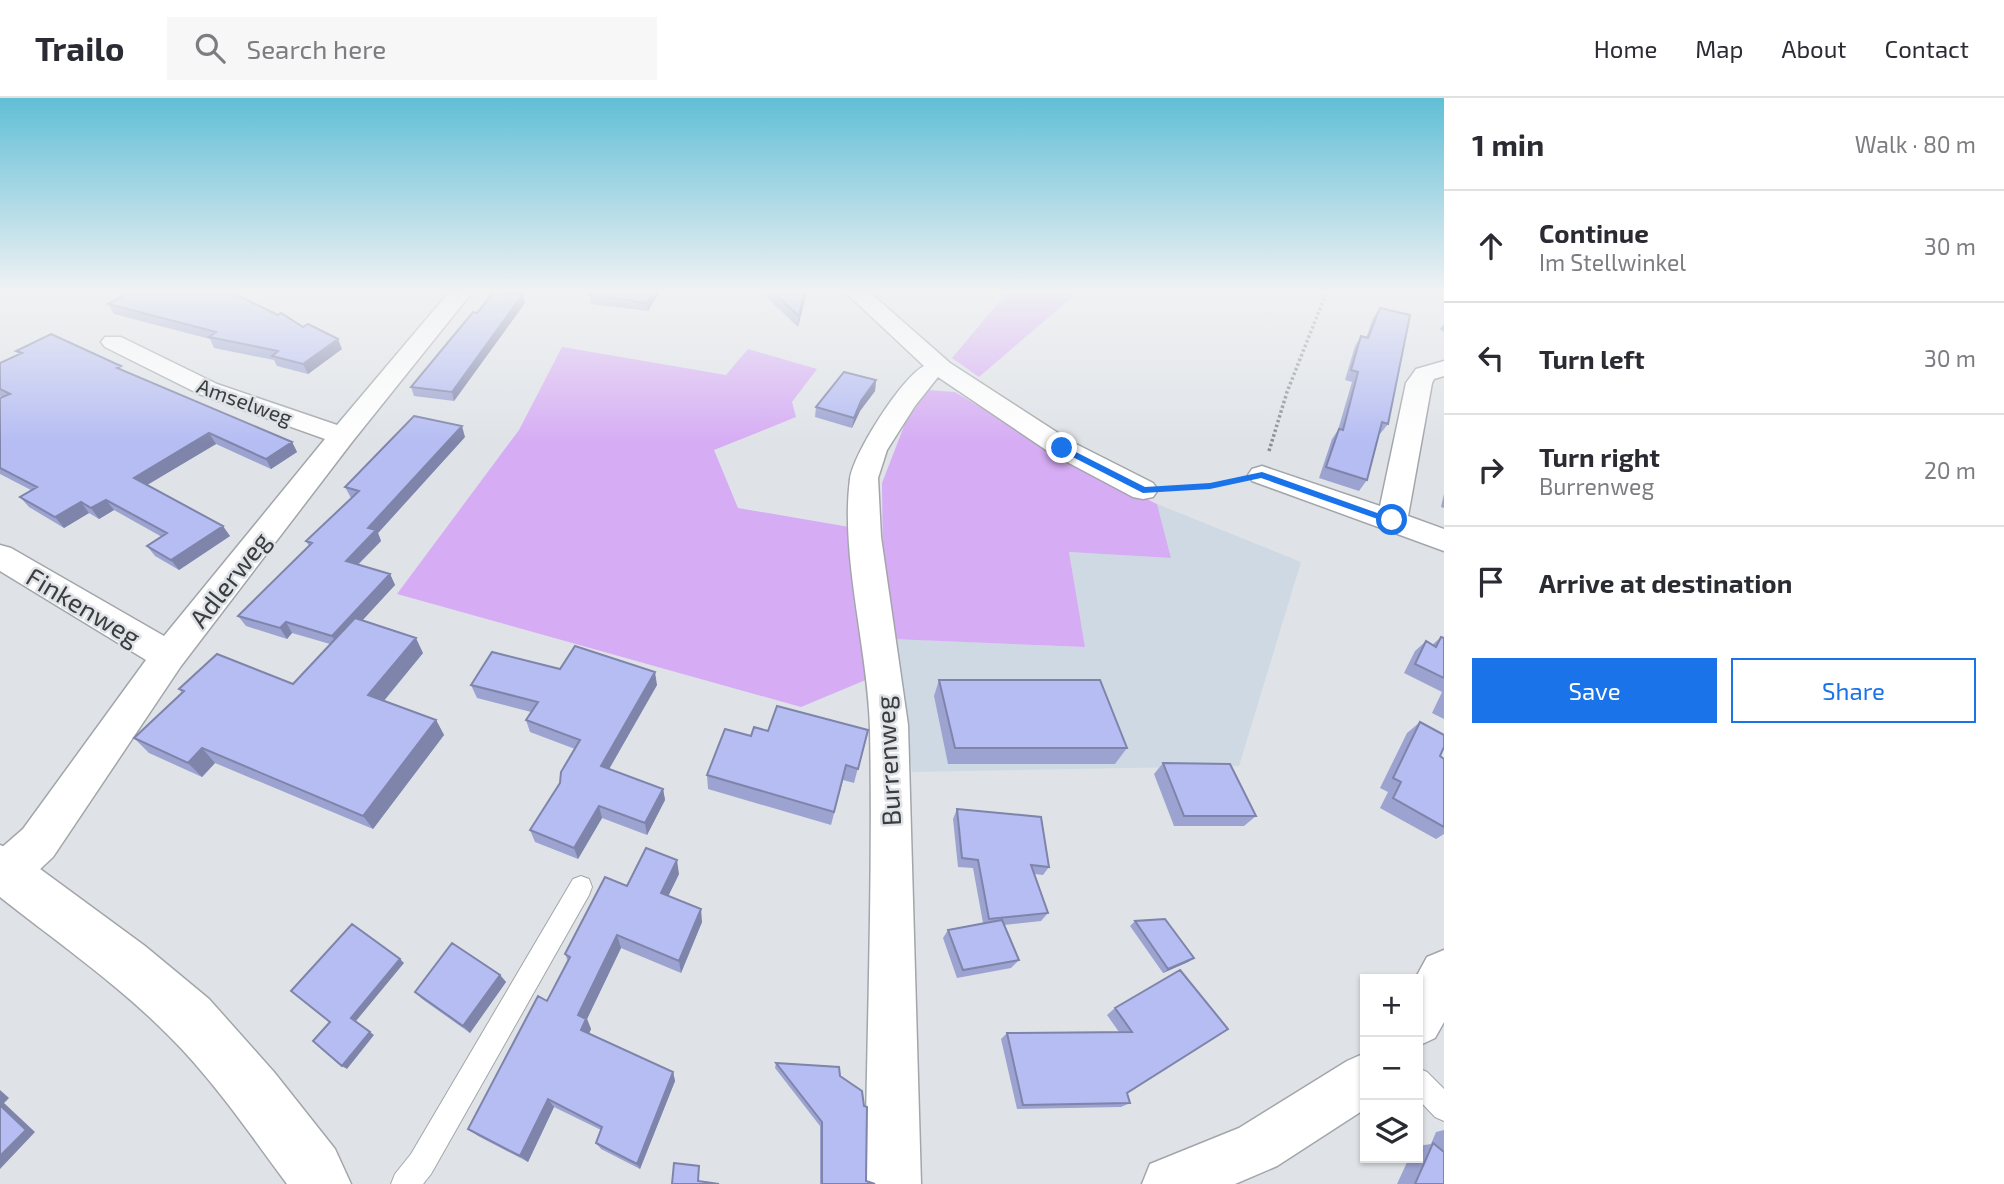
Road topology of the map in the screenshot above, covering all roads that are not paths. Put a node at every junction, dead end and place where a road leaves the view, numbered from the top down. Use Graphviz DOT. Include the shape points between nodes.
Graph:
graph roads {
  1 [pos="113,342"];
  2 [pos="420,342"];
  3 [pos="912,342"];
  4 [pos="941,368"];
  5 [pos="1444,368"];
  6 [pos="342,436"];
  7 [pos="1262,475"];
  8 [pos="1143,490"];
  9 [pos="1392,520"];
  10 [pos="1444,540"];
  11 [pos="0,556"];
  12 [pos="168,656"];
  13 [pos="3,870"];
  14 [pos="581,887"];
  15 [pos="1444,974"];
  16 [pos="1423,1012"];
  17 [pos="1360,1082"];
  18 [pos="1423,1086"];
  19 [pos="1444,1108"];
  20 [pos="321,1184"];
  21 [pos="405,1184"];
  22 [pos="893,1184"];
  23 [pos="1170,1184"];
  1 -- 6 [label="street, Amselweg" via="208,390"];
  2 -- 6 [label="street, Adlerweg"];
  3 -- 4 [label="street"];
  4 -- 8 [label="street" via="1062,448"];
  4 -- 22 [label="street, Burrenweg" via="929,372 904,402 873,450 864,478 865,537 889,725"];
  5 -- 9 [label="street" via="1425,374 1419,383"];
  6 -- 12 [label="street, Adlerweg"];
  7 -- 9 [label="street"];
  9 -- 10 [label="street"];
  11 -- 12 [label="street, Finkenweg"];
  12 -- 13 [label="street, Adlerweg" via="38,843"];
  13 -- 20 [label="street" via="190,1018 254,1092"];
  14 -- 21 [label="lane" via="421,1164"];
  15 -- 16 [label="street"];
  17 -- 23 [label="street" via="1258,1147"];
  18 -- 19 [label="lane"];
}
